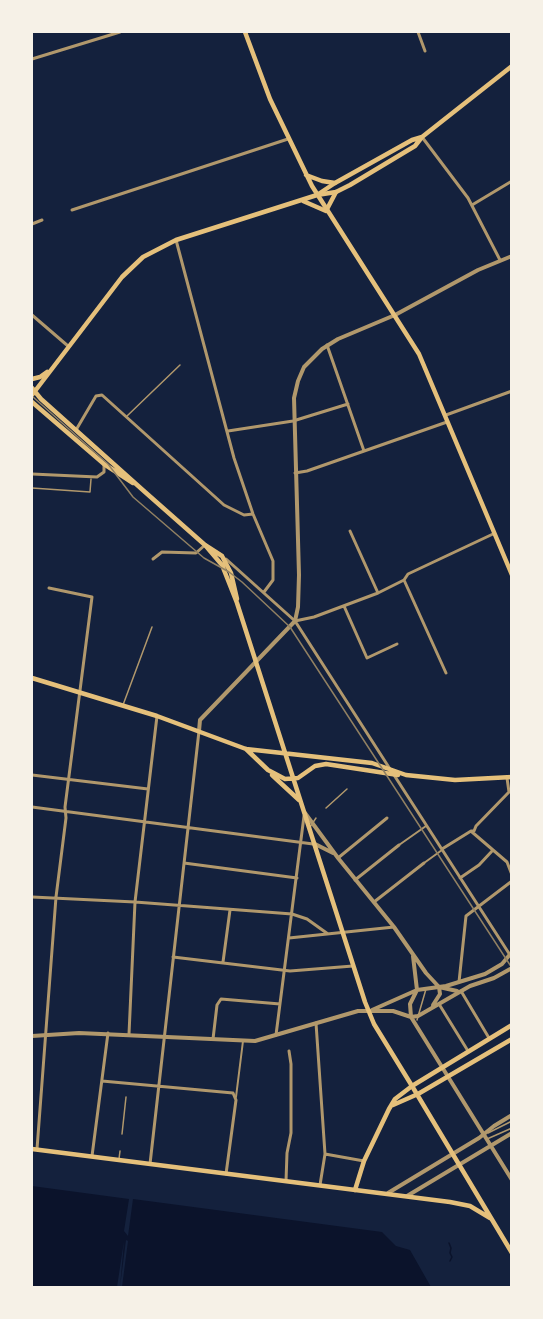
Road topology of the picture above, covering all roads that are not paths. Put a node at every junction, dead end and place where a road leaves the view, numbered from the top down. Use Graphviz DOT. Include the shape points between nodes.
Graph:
graph roads {
  1 [pos="120,32"];
  2 [pos="245,32"];
  3 [pos="418,32"];
  4 [pos="424,51"];
  5 [pos="32,59"];
  6 [pos="512,66"];
  7 [pos="422,137"];
  8 [pos="288,139"];
  9 [pos="306,174"];
  10 [pos="512,181"];
  11 [pos="335,183"];
  12 [pos="336,192"];
  13 [pos="317,195"];
  14 [pos="300,200"];
  15 [pos="472,205"];
  16 [pos="72,210"];
  17 [pos="326,211"];
  18 [pos="42,220"];
  19 [pos="32,224"];
  20 [pos="176,240"];
  21 [pos="512,256"];
  22 [pos="500,260"];
  23 [pos="32,315"];
  24 [pos="395,315"];
  25 [pos="327,345"];
  26 [pos="68,346"];
  27 [pos="180,365"];
  28 [pos="53,366"];
  29 [pos="32,379"];
  30 [pos="512,391"];
  31 [pos="32,392"];
  32 [pos="32,402"];
  33 [pos="348,404"];
  34 [pos="445,415"];
  35 [pos="127,417"];
  36 [pos="293,421"];
  37 [pos="447,422"];
  38 [pos="76,430"];
  39 [pos="228,431"];
  40 [pos="364,451"];
  41 [pos="104,464"];
  42 [pos="295,473"];
  43 [pos="32,474"];
  44 [pos="91,478"];
  45 [pos="138,485"];
  46 [pos="32,488"];
  47 [pos="253,514"];
  48 [pos="350,531"];
  49 [pos="493,534"];
  50 [pos="206,545"];
  51 [pos="222,556"];
  52 [pos="153,559"];
  53 [pos="512,575"];
  54 [pos="404,580"];
  55 [pos="49,588"];
  56 [pos="264,592"];
  57 [pos="378,593"];
  58 [pos="237,603"];
  59 [pos="344,606"];
  60 [pos="295,621"];
  61 [pos="152,627"];
  62 [pos="397,644"];
  63 [pos="256,661"];
  64 [pos="446,673"];
  65 [pos="32,678"];
  66 [pos="80,693"];
  67 [pos="122,705"];
  68 [pos="157,716"];
  69 [pos="199,731"];
  70 [pos="246,749"];
  71 [pos="285,753"];
  72 [pos="312,757"];
  73 [pos="326,764"];
  74 [pos="268,770"];
  75 [pos="308,772"];
  76 [pos="393,773"];
  77 [pos="32,775"];
  78 [pos="509,777"];
  79 [pos="69,779"];
  80 [pos="294,779"];
  81 [pos="148,789"];
  82 [pos="347,789"];
  83 [pos="302,805"];
  84 [pos="32,807"];
  85 [pos="326,808"];
  86 [pos="66,812"];
  87 [pos="304,812"];
  88 [pos="387,818"];
  89 [pos="314,820"];
  90 [pos="144,822"];
  91 [pos="426,826"];
  92 [pos="188,828"];
  93 [pos="310,828"];
  94 [pos="471,831"];
  95 [pos="301,842"];
  96 [pos="315,844"];
  97 [pos="399,845"];
  98 [pos="442,850"];
  99 [pos="493,850"];
  100 [pos="338,858"];
  101 [pos="184,863"];
  102 [pos="424,863"];
  103 [pos="512,875"];
  104 [pos="297,878"];
  105 [pos="460,878"];
  106 [pos="355,880"];
  107 [pos="512,881"];
  108 [pos="32,897"];
  109 [pos="56,897"];
  110 [pos="135,902"];
  111 [pos="374,902"];
  112 [pos="178,906"];
  113 [pos="479,907"];
  114 [pos="230,910"];
  115 [pos="292,914"];
  116 [pos="394,927"];
  117 [pos="343,932"];
  118 [pos="328,934"];
  119 [pos="289,938"];
  120 [pos="412,952"];
  121 [pos="511,955"];
  122 [pos="173,957"];
  123 [pos="223,962"];
  124 [pos="353,966"];
  125 [pos="512,968"];
  126 [pos="284,971"];
  127 [pos="504,973"];
  128 [pos="510,976"];
  129 [pos="459,982"];
  130 [pos="439,987"];
  131 [pos="426,989"];
  132 [pos="417,990"];
  133 [pos="461,991"];
  134 [pos="280,1004"];
  135 [pos="440,1004"];
  136 [pos="433,1006"];
  137 [pos="368,1011"];
  138 [pos="411,1017"];
  139 [pos="417,1019"];
  140 [pos="316,1022"];
  141 [pos="512,1025"];
  142 [pos="284,1032"];
  143 [pos="108,1033"];
  144 [pos="47,1034"];
  145 [pos="129,1034"];
  146 [pos="276,1035"];
  147 [pos="32,1036"];
  148 [pos="163,1036"];
  149 [pos="285,1037"];
  150 [pos="489,1038"];
  151 [pos="213,1039"];
  152 [pos="512,1039"];
  153 [pos="243,1041"];
  154 [pos="289,1051"];
  155 [pos="468,1051"];
  156 [pos="443,1067"];
  157 [pos="449,1077"];
  158 [pos="102,1081"];
  159 [pos="158,1086"];
  160 [pos="412,1086"];
  161 [pos="418,1095"];
  162 [pos="126,1097"];
  163 [pos="236,1097"];
  164 [pos="393,1105"];
  165 [pos="512,1115"];
  166 [pos="512,1121"];
  167 [pos="512,1128"];
  168 [pos="512,1133"];
  169 [pos="122,1134"];
  170 [pos="485,1137"];
  171 [pos="490,1145"];
  172 [pos="34,1149"];
  173 [pos="120,1151"];
  174 [pos="326,1154"];
  175 [pos="453,1154"];
  176 [pos="92,1156"];
  177 [pos="119,1160"];
  178 [pos="364,1161"];
  179 [pos="150,1164"];
  180 [pos="459,1164"];
  181 [pos="226,1174"];
  182 [pos="512,1180"];
  183 [pos="286,1181"];
  184 [pos="320,1185"];
  185 [pos="355,1190"];
  186 [pos="387,1194"];
  187 [pos="407,1196"];
  188 [pos="490,1218"];
  189 [pos="512,1253"];
  1 -- 5 [label="street"];
  2 -- 8 [label="main road"];
  3 -- 4 [label="street"];
  6 -- 7 [label="main road"];
  7 -- 11 [label="main road"];
  7 -- 12 [label="main road" via="394,160"];
  7 -- 15 [label="street"];
  8 -- 9 [label="main road"];
  8 -- 16 [label="street"];
  9 -- 11 [label="main road"];
  9 -- 13 [label="main road"];
  10 -- 15 [label="street"];
  11 -- 13 [label="main road"];
  12 -- 13 [label="main road"];
  12 -- 17 [label="main road"];
  13 -- 14 [label="main road"];
  13 -- 17 [label="main road"];
  14 -- 17 [label="main road"];
  14 -- 20 [label="main road"];
  15 -- 22 [label="street"];
  17 -- 24 [label="main road"];
  18 -- 19 [label="street"];
  20 -- 26 [label="main road" via="134,264"];
  20 -- 39 [label="street"];
  21 -- 22 [label="street"];
  22 -- 24 [label="street"];
  23 -- 26 [label="street"];
  24 -- 25 [label="street"];
  24 -- 34 [label="main road" via="419,354"];
  25 -- 33 [label="street"];
  25 -- 36 [label="street" via="308,363 298,381"];
  26 -- 28 [label="main road"];
  27 -- 35 [label="lane"];
  28 -- 29 [label="main road"];
  28 -- 31 [label="main road"];
  30 -- 34 [label="street"];
  31 -- 38 [label="main road"];
  32 -- 41 [label="main road"];
  33 -- 36 [label="street"];
  33 -- 40 [label="street"];
  34 -- 37 [label="main road"];
  35 -- 38 [label="street" via="99,394"];
  35 -- 47 [label="street" via="224,504 244,515"];
  36 -- 39 [label="street"];
  36 -- 42 [label="street"];
  37 -- 40 [label="street"];
  37 -- 49 [label="main road"];
  38 -- 45 [label="main road"];
  39 -- 47 [label="street"];
  40 -- 42 [label="street"];
  41 -- 44 [label="street" via="102,475"];
  41 -- 45 [label="main road"];
  42 -- 60 [label="street" via="299,576"];
  43 -- 44 [label="street"];
  44 -- 46 [label="lane" via="90,492"];
  45 -- 50 [label="main road"];
  47 -- 56 [label="street" via="273,561 273,580"];
  48 -- 57 [label="street"];
  49 -- 53 [label="main road"];
  49 -- 54 [label="street" via="408,574"];
  50 -- 51 [label="main road"];
  50 -- 52 [label="street" via="196,553 162,552"];
  50 -- 58 [label="main road" via="222,565"];
  51 -- 56 [label="street"];
  51 -- 58 [label="main road" via="231,573"];
  54 -- 57 [label="street"];
  54 -- 64 [label="street"];
  55 -- 66 [label="street" via="92,597"];
  56 -- 60 [label="street"];
  57 -- 59 [label="street"];
  58 -- 63 [label="main road"];
  59 -- 60 [label="street"];
  59 -- 62 [label="street" via="367,658"];
  60 -- 63 [label="street"];
  60 -- 76 [label="street"];
  61 -- 67 [label="lane"];
  63 -- 69 [label="street" via="200,721"];
  63 -- 71 [label="main road"];
  65 -- 66 [label="main road"];
  66 -- 67 [label="main road"];
  66 -- 79 [label="street"];
  67 -- 68 [label="main road"];
  68 -- 69 [label="main road"];
  68 -- 81 [label="street"];
  69 -- 70 [label="main road"];
  69 -- 92 [label="street"];
  70 -- 71 [label="main road"];
  70 -- 74 [label="main road"];
  71 -- 72 [label="main road"];
  71 -- 80 [label="main road"];
  72 -- 73 [label="main road"];
  72 -- 75 [label="main road" via="314,763"];
  72 -- 76 [label="main road" via="372,764"];
  73 -- 75 [label="main road"];
  73 -- 76 [label="main road" via="351,771"];
  74 -- 80 [label="main road" via="280,778"];
  74 -- 83 [label="main road"];
  75 -- 80 [label="main road"];
  76 -- 78 [label="main road" via="455,780"];
  76 -- 91 [label="street"];
  77 -- 79 [label="street"];
  78 -- 94 [label="street" via="510,792"];
  79 -- 81 [label="street"];
  79 -- 86 [label="street"];
  80 -- 83 [label="main road"];
  81 -- 90 [label="street"];
  82 -- 85 [label="lane"];
  83 -- 87 [label="main road"];
  84 -- 86 [label="street"];
  86 -- 90 [label="street"];
  86 -- 109 [label="street"];
  87 -- 89 [label="street"];
  87 -- 93 [label="main road"];
  87 -- 95 [label="street"];
  88 -- 100 [label="street"];
  89 -- 93 [label="lane"];
  89 -- 100 [label="street"];
  90 -- 92 [label="street"];
  90 -- 110 [label="street"];
  91 -- 97 [label="street"];
  91 -- 98 [label="street"];
  92 -- 95 [label="street"];
  92 -- 101 [label="street"];
  93 -- 96 [label="main road"];
  94 -- 98 [label="street"];
  94 -- 99 [label="street"];
  95 -- 96 [label="street"];
  95 -- 104 [label="street"];
  96 -- 100 [label="street" via="329,849"];
  96 -- 117 [label="main road"];
  97 -- 106 [label="street"];
  98 -- 102 [label="street"];
  98 -- 105 [label="street"];
  99 -- 103 [label="street" via="507,862"];
  99 -- 105 [label="street"];
  100 -- 106 [label="street"];
  101 -- 104 [label="street"];
  101 -- 112 [label="street"];
  102 -- 111 [label="street"];
  104 -- 115 [label="street"];
  105 -- 113 [label="street"];
  106 -- 111 [label="street"];
  107 -- 113 [label="street"];
  108 -- 109 [label="street"];
  109 -- 110 [label="street"];
  109 -- 144 [label="street"];
  110 -- 112 [label="street"];
  110 -- 145 [label="street"];
  111 -- 116 [label="street"];
  112 -- 114 [label="street"];
  112 -- 122 [label="street"];
  113 -- 121 [label="street"];
  113 -- 129 [label="street" via="466,916"];
  114 -- 115 [label="street"];
  114 -- 123 [label="street"];
  115 -- 118 [label="street"];
  115 -- 119 [label="street"];
  116 -- 117 [label="street"];
  116 -- 120 [label="street"];
  117 -- 118 [label="street"];
  117 -- 124 [label="main road"];
  118 -- 119 [label="street"];
  119 -- 126 [label="street"];
  120 -- 130 [label="street"];
  120 -- 132 [label="street"];
  121 -- 129 [label="street" via="485,974"];
  122 -- 123 [label="street"];
  122 -- 148 [label="street"];
  123 -- 126 [label="street"];
  124 -- 126 [label="street"];
  124 -- 137 [label="main road"];
  125 -- 127 [label="street"];
  126 -- 134 [label="street"];
  127 -- 128 [label="street"];
  127 -- 133 [label="street"];
  129 -- 130 [label="street"];
  130 -- 131 [label="street"];
  130 -- 133 [label="street"];
  130 -- 136 [label="street" via="440,994"];
  131 -- 132 [label="street"];
  131 -- 139 [label="lane"];
  132 -- 137 [label="street"];
  132 -- 138 [label="street" via="410,1004"];
  133 -- 135 [label="street"];
  133 -- 150 [label="street"];
  134 -- 146 [label="street"];
  134 -- 151 [label="street" via="221,999"];
  135 -- 136 [label="street"];
  135 -- 155 [label="street"];
  136 -- 139 [label="street"];
  137 -- 138 [label="street" via="393,1011"];
  137 -- 140 [label="street"];
  137 -- 160 [label="main road"];
  138 -- 139 [label="street"];
  138 -- 139 [label="street"];
  139 -- 156 [label="street"];
  140 -- 142 [label="street"];
  140 -- 174 [label="street"];
  141 -- 150 [label="main road"];
  142 -- 146 [label="street"];
  142 -- 149 [label="street"];
  143 -- 144 [label="street"];
  143 -- 145 [label="street"];
  143 -- 158 [label="street"];
  144 -- 147 [label="street"];
  144 -- 172 [label="street"];
  145 -- 148 [label="street"];
  146 -- 153 [label="street"];
  148 -- 151 [label="street"];
  148 -- 159 [label="street"];
  150 -- 155 [label="main road"];
  151 -- 153 [label="street"];
  152 -- 157 [label="main road"];
  153 -- 163 [label="street"];
  154 -- 183 [label="street" via="291,1133"];
  155 -- 156 [label="main road"];
  156 -- 157 [label="street"];
  156 -- 160 [label="main road"];
  157 -- 161 [label="main road"];
  157 -- 170 [label="street"];
  158 -- 159 [label="street"];
  158 -- 176 [label="street"];
  159 -- 163 [label="street" via="229,1091"];
  159 -- 179 [label="street"];
  160 -- 161 [label="main road"];
  160 -- 164 [label="main road"];
  161 -- 164 [label="main road"];
  161 -- 175 [label="main road"];
  162 -- 169 [label="lane"];
  163 -- 181 [label="street"];
  164 -- 178 [label="main road"];
  165 -- 170 [label="street"];
  166 -- 170 [label="lane"];
  167 -- 170 [label="lane"];
  168 -- 171 [label="street"];
  170 -- 171 [label="street"];
  170 -- 175 [label="street"];
  171 -- 180 [label="street"];
  171 -- 182 [label="street"];
  172 -- 176 [label="main road"];
  173 -- 177 [label="lane"];
  174 -- 178 [label="street"];
  174 -- 184 [label="street"];
  175 -- 180 [label="main road"];
  175 -- 186 [label="street"];
  176 -- 177 [label="main road"];
  177 -- 179 [label="main road"];
  178 -- 185 [label="main road"];
  179 -- 181 [label="main road"];
  180 -- 187 [label="street"];
  180 -- 188 [label="main road"];
  181 -- 183 [label="main road"];
  183 -- 184 [label="main road"];
  184 -- 185 [label="main road"];
  185 -- 186 [label="main road"];
  186 -- 187 [label="main road"];
  187 -- 188 [label="main road" via="470,1206"];
  188 -- 189 [label="main road"];
}
